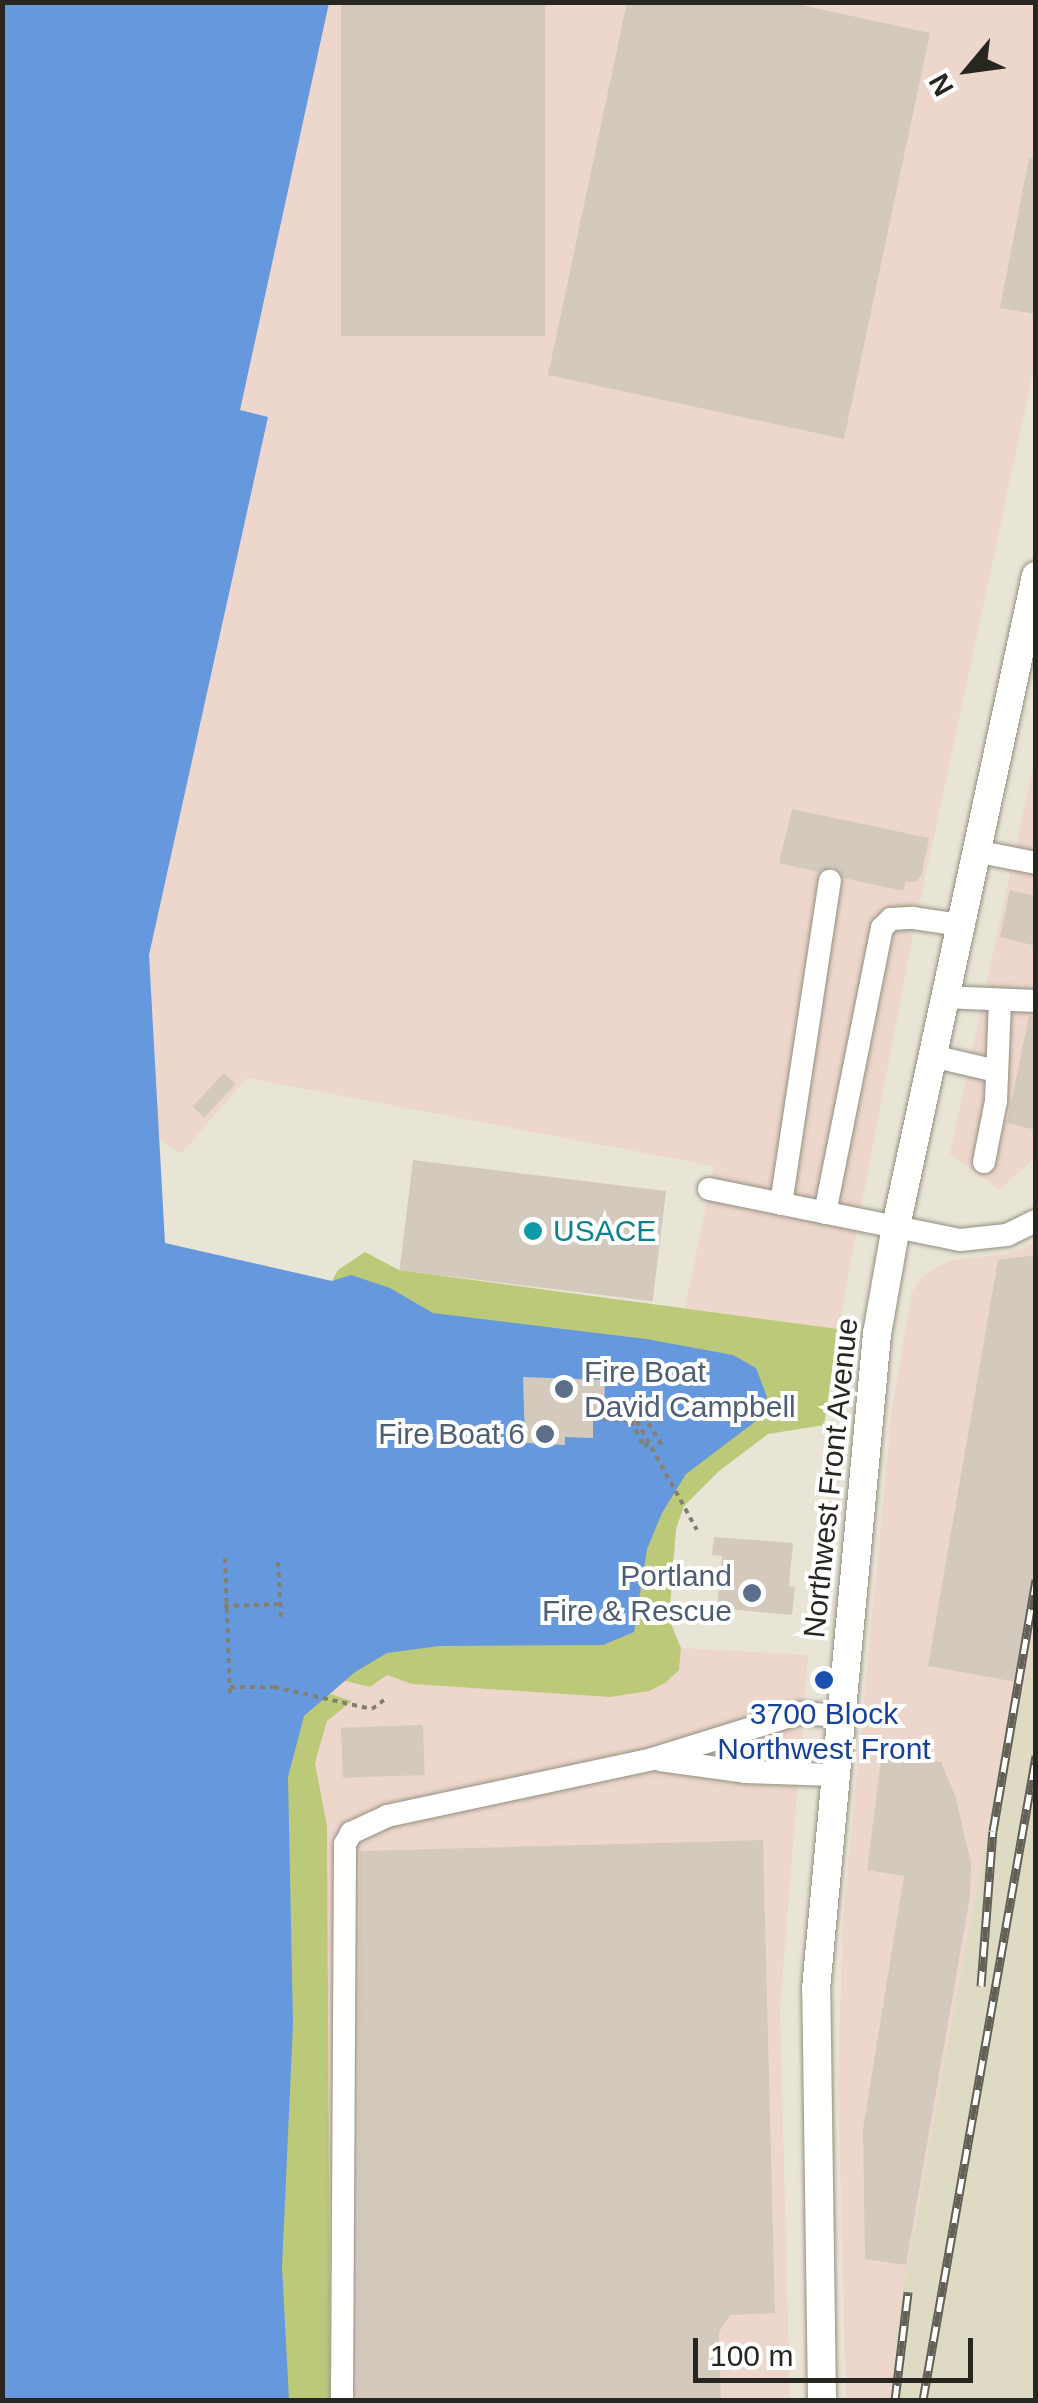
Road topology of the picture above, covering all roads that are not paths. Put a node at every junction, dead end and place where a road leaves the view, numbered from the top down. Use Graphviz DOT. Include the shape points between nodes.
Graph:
graph roads {
  1 [pos="1036,576"];
  2 [pos="975,852"];
  3 [pos="1036,863"];
  4 [pos="830,881"];
  5 [pos="960,925"];
  6 [pos="944,997"];
  7 [pos="1000,1000"];
  8 [pos="1036,1001"];
  9 [pos="932,1056"];
  10 [pos="996,1071"];
  11 [pos="984,1162"];
  12 [pos="709,1189"];
  13 [pos="781,1204"];
  14 [pos="825,1213"];
  15 [pos="1036,1221"];
  16 [pos="896,1226"];
  17 [pos="840,1716"];
  18 [pos="652,1759"];
  19 [pos="834,1776"];
  20 [pos="342,2400"];
  21 [pos="822,2400"];
  1 -- 2 [label="main road, Northwest Front Avenue"];
  2 -- 3 [label="street"];
  2 -- 5 [label="main road, Northwest Front Avenue"];
  4 -- 13 [label="street"];
  5 -- 6 [label="main road, Northwest Front Avenue"];
  5 -- 14 [label="street" via="891,919 882,928"];
  6 -- 7 [label="street"];
  6 -- 9 [label="main road, Northwest Front Avenue"];
  7 -- 8 [label="street"];
  7 -- 10 [label="street"];
  9 -- 10 [label="street"];
  9 -- 16 [label="main road, Northwest Front Avenue"];
  10 -- 11 [label="street"];
  12 -- 13 [label="street"];
  13 -- 14 [label="street"];
  14 -- 16 [label="street"];
  15 -- 16 [label="street" via="992,1238 960,1240"];
  16 -- 17 [label="main road, Northwest Front Avenue" via="866,1428"];
  17 -- 18 [label="street" via="800,1713"];
  17 -- 19 [label="main road, Northwest Front Avenue"];
  18 -- 19 [label="street"];
  18 -- 20 [label="street" via="387,1816 364,1824 344,1844"];
  19 -- 21 [label="main road, Northwest Front Avenue" via="814,2057"];
}
